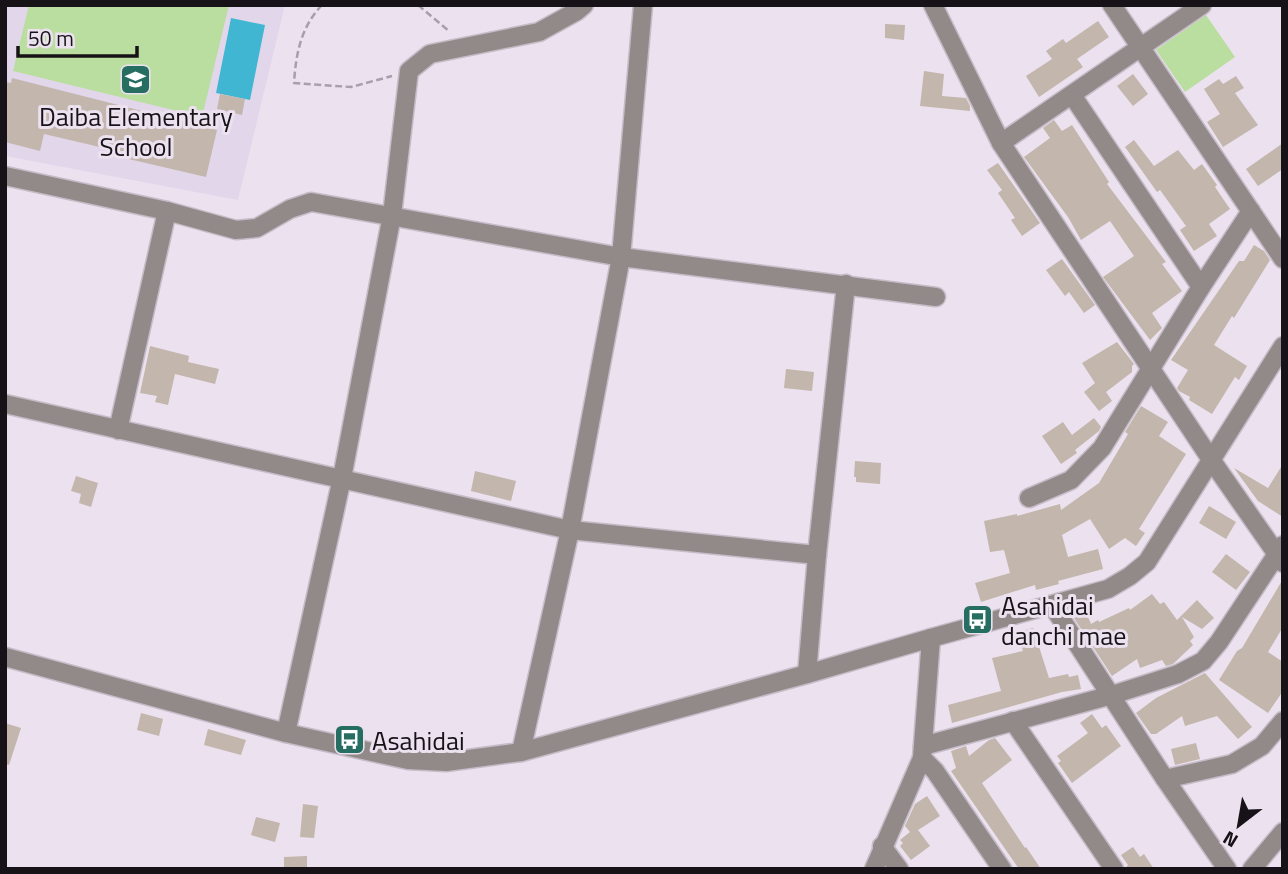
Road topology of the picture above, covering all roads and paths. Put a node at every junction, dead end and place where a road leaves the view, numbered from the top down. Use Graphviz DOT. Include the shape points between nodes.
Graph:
graph roads {
  1 [pos="322,5"];
  2 [pos="418,5"];
  3 [pos="583,5"];
  4 [pos="643,5"];
  5 [pos="933,5"];
  6 [pos="1112,5"];
  7 [pos="1202,5"];
  8 [pos="468,46"];
  9 [pos="1141,47"];
  10 [pos="409,71"];
  11 [pos="1072,95"];
  12 [pos="1001,142"];
  13 [pos="5,176"];
  14 [pos="167,211"];
  15 [pos="1251,211"];
  16 [pos="392,215"];
  17 [pos="621,257"];
  18 [pos="1283,259"];
  19 [pos="846,284"];
  20 [pos="1201,287"];
  21 [pos="936,297"];
  22 [pos="1283,345"];
  23 [pos="1153,369"];
  24 [pos="5,404"];
  25 [pos="118,430"];
  26 [pos="1212,461"];
  27 [pos="342,478"];
  28 [pos="1028,498"];
  29 [pos="570,530"];
  30 [pos="1281,554"];
  31 [pos="817,555"];
  32 [pos="1052,605"];
  33 [pos="932,638"];
  34 [pos="5,657"];
  35 [pos="807,674"];
  36 [pos="1112,695"];
  37 [pos="1013,721"];
  38 [pos="1283,721"];
  39 [pos="286,733"];
  40 [pos="521,752"];
  41 [pos="922,752"];
  42 [pos="1165,779"];
  43 [pos="1283,832"];
  44 [pos="882,846"];
  45 [pos="874,869"];
  46 [pos="899,869"];
  47 [pos="1002,869"];
  48 [pos="1114,869"];
  49 [pos="1227,869"];
  50 [pos="1252,869"];
  1 -- 10 [label="path" via="308,19 296,56 294,83 351,87"];
  2 -- 8 [label="path"];
  3 -- 8 [label="street" via="539,32"];
  4 -- 17 [label="street"];
  5 -- 12 [label="street"];
  6 -- 9 [label="street"];
  7 -- 9 [label="street"];
  8 -- 10 [label="street" via="430,54"];
  9 -- 11 [label="street"];
  9 -- 15 [label="street"];
  10 -- 16 [label="street"];
  11 -- 12 [label="street"];
  11 -- 20 [label="street"];
  12 -- 23 [label="street"];
  13 -- 14 [label="street"];
  14 -- 16 [label="street" via="236,230 257,229 311,202"];
  14 -- 25 [label="street"];
  15 -- 18 [label="street"];
  15 -- 20 [label="street"];
  16 -- 17 [label="street"];
  16 -- 27 [label="street"];
  17 -- 19 [label="street"];
  17 -- 29 [label="street"];
  19 -- 21 [label="street"];
  19 -- 31 [label="street"];
  20 -- 23 [label="street"];
  22 -- 26 [label="street"];
  23 -- 26 [label="street"];
  23 -- 28 [label="street" via="1102,448 1071,480"];
  24 -- 25 [label="street"];
  25 -- 27 [label="street"];
  26 -- 30 [label="street"];
  26 -- 32 [label="street" via="1147,562 1108,589"];
  27 -- 29 [label="street"];
  27 -- 39 [label="street"];
  29 -- 31 [label="street"];
  29 -- 40 [label="street"];
  30 -- 36 [label="street" via="1203,661"];
  31 -- 35 [label="street"];
  32 -- 33 [label="street"];
  32 -- 36 [label="street"];
  33 -- 35 [label="street"];
  33 -- 41 [label="street"];
  34 -- 39 [label="street"];
  35 -- 40 [label="street"];
  36 -- 37 [label="street"];
  36 -- 42 [label="street"];
  37 -- 41 [label="street"];
  37 -- 48 [label="street"];
  38 -- 42 [label="street" via="1262,746 1232,764"];
  39 -- 40 [label="street" via="408,760 446,762"];
  41 -- 44 [label="street"];
  41 -- 47 [label="street"];
  42 -- 49 [label="street"];
  43 -- 50 [label="street"];
  44 -- 45 [label="street"];
  44 -- 46 [label="street"];
}
